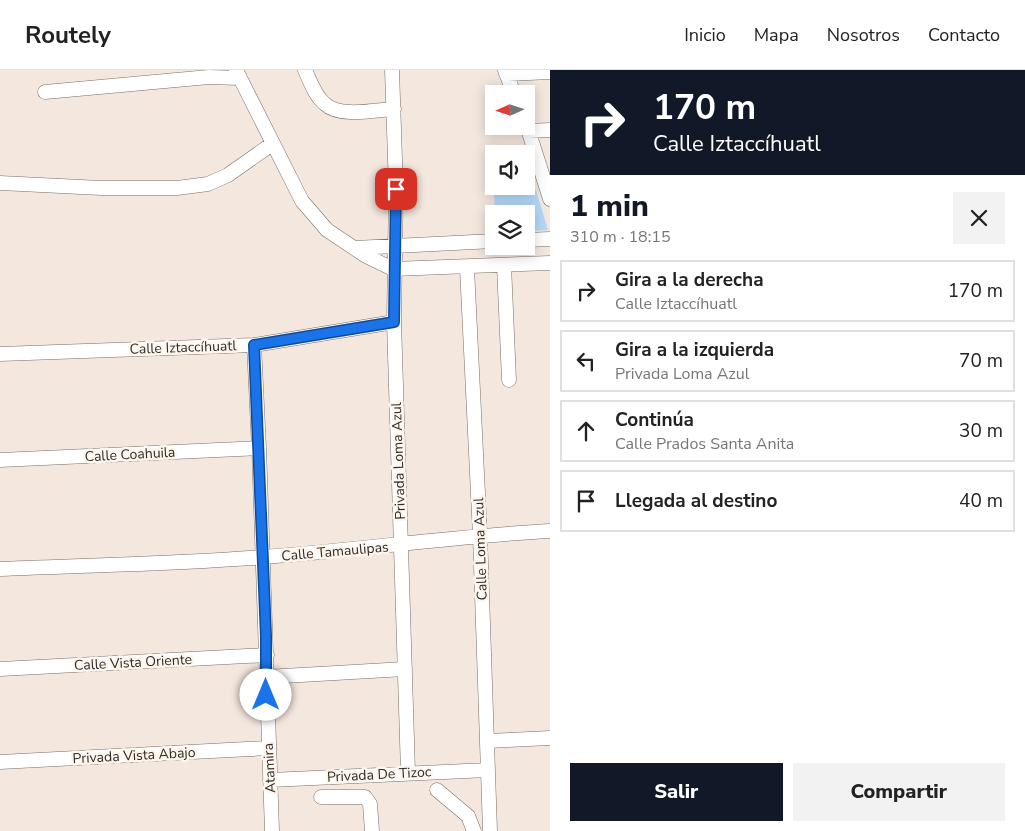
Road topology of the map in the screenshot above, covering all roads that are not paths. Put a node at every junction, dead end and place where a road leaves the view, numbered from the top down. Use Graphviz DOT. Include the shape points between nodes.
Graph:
graph roads {
  1 [pos="305,70"];
  2 [pos="392,70"];
  3 [pos="505,72"];
  4 [pos="550,72"];
  5 [pos="238,74"];
  6 [pos="510,85"];
  7 [pos="45,92"];
  8 [pos="394,109"];
  9 [pos="535,128"];
  10 [pos="550,130"];
  11 [pos="530,135"];
  12 [pos="272,144"];
  13 [pos="0,182"];
  14 [pos="550,199"];
  15 [pos="550,239"];
  16 [pos="535,240"];
  17 [pos="485,241"];
  18 [pos="394,246"];
  19 [pos="355,248"];
  20 [pos="550,263"];
  21 [pos="504,266"];
  22 [pos="467,268"];
  23 [pos="394,269"];
  24 [pos="394,322"];
  25 [pos="254,345"];
  26 [pos="0,354"];
  27 [pos="509,380"];
  28 [pos="260,448"];
  29 [pos="0,460"];
  30 [pos="550,531"];
  31 [pos="480,535"];
  32 [pos="401,545"];
  33 [pos="263,557"];
  34 [pos="0,569"];
  35 [pos="267,655"];
  36 [pos="0,669"];
  37 [pos="406,669"];
  38 [pos="266,677"];
  39 [pos="550,738"];
  40 [pos="487,741"];
  41 [pos="268,748"];
  42 [pos="0,762"];
  43 [pos="488,770"];
  44 [pos="408,772"];
  45 [pos="270,780"];
  46 [pos="437,790"];
  47 [pos="321,797"];
  48 [pos="272,831"];
  49 [pos="372,831"];
  50 [pos="474,831"];
  51 [pos="490,831"];
  1 -- 8 [label="street" via="318,96 333,109"];
  2 -- 8 [label="street, Privada Loma Azul"];
  3 -- 4 [label="street"];
  3 -- 6 [label="street"];
  5 -- 7 [label="street"];
  5 -- 12 [label="street"];
  8 -- 18 [label="street, Privada Loma Azul"];
  9 -- 10 [label="street"];
  11 -- 14 [label="street"];
  12 -- 13 [label="street" via="228,175 208,184 177,188 92,188"];
  12 -- 19 [label="street" via="302,201 328,230"];
  15 -- 16 [label="street"];
  17 -- 18 [label="street"];
  18 -- 19 [label="street"];
  18 -- 23 [label="street, Privada Loma Azul"];
  19 -- 23 [label="street"];
  20 -- 21 [label="street"];
  21 -- 22 [label="street"];
  21 -- 27 [label="street"];
  22 -- 23 [label="street"];
  22 -- 31 [label="street, Calle Loma Azul"];
  23 -- 24 [label="street, Privada Loma Azul"];
  24 -- 25 [label="street, Calle Iztaccíhuatl"];
  24 -- 32 [label="street, Privada Loma Azul"];
  25 -- 26 [label="street, Calle Iztaccíhuatl"];
  25 -- 28 [label="street, Atamira"];
  28 -- 29 [label="street, Calle Coahuila"];
  28 -- 33 [label="street, Atamira"];
  30 -- 31 [label="street, Calle Tamaulipas"];
  31 -- 32 [label="street, Calle Tamaulipas"];
  31 -- 40 [label="street, Calle Loma Azul"];
  32 -- 33 [label="street, Calle Tamaulipas"];
  32 -- 37 [label="street, Privada Loma Azul"];
  33 -- 34 [label="street, Calle Tamaulipas"];
  33 -- 35 [label="street, Atamira"];
  35 -- 36 [label="street, Calle Vista Oriente"];
  35 -- 38 [label="street, Atamira"];
  37 -- 38 [label="street"];
  37 -- 44 [label="street, Privada Loma Azul"];
  38 -- 41 [label="street, Atamira"];
  39 -- 40 [label="street"];
  40 -- 43 [label="street, Calle Loma Azul"];
  41 -- 42 [label="street, Privada Vista Abajo"];
  41 -- 45 [label="street, Atamira"];
  43 -- 44 [label="street, Privada De Tizoc"];
  43 -- 51 [label="street, Calle Loma Azul"];
  44 -- 45 [label="street, Privada De Tizoc"];
  45 -- 48 [label="street, Atamira"];
  46 -- 50 [label="street" via="468,816"];
  47 -- 49 [label="street" via="365,797 370,804"];
}
